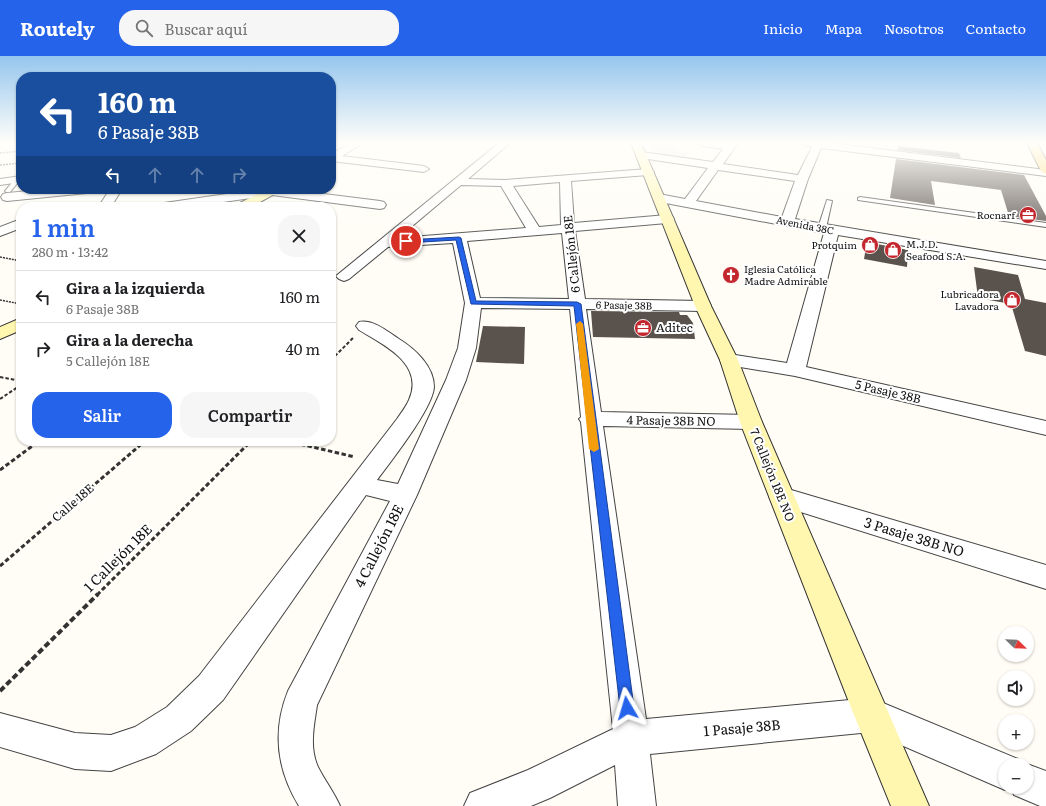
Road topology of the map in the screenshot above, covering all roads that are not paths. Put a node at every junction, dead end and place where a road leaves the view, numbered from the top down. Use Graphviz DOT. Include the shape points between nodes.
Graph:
graph roads {
  1 [pos="463,178"];
  2 [pos="565,178"];
  3 [pos="651,178"];
  4 [pos="708,178"];
  5 [pos="795,178"];
  6 [pos="16,179"];
  7 [pos="802,179"];
  8 [pos="459,181"];
  9 [pos="0,182"];
  10 [pos="16,183"];
  11 [pos="505,183"];
  12 [pos="16,193"];
  13 [pos="8,194"];
  14 [pos="248,194"];
  15 [pos="266,194"];
  16 [pos="300,194"];
  17 [pos="860,199"];
  18 [pos="829,201"];
  19 [pos="196,202"];
  20 [pos="251,202"];
  21 [pos="688,203"];
  22 [pos="380,206"];
  23 [pos="663,208"];
  24 [pos="0,217"];
  25 [pos="16,221"];
  26 [pos="787,222"];
  27 [pos="16,224"];
  28 [pos="1046,225"];
  29 [pos="568,228"];
  30 [pos="827,229"];
  31 [pos="535,231"];
  32 [pos="0,232"];
  33 [pos="459,238"];
  34 [pos="386,242"];
  35 [pos="1046,265"];
  36 [pos="344,276"];
  37 [pos="473,303"];
  38 [pos="577,304"];
  39 [pos="703,306"];
  40 [pos="16,326"];
  41 [pos="365,326"];
  42 [pos="0,334"];
  43 [pos="729,360"];
  44 [pos="795,370"];
  45 [pos="424,380"];
  46 [pos="456,380"];
  47 [pos="590,419"];
  48 [pos="751,422"];
  49 [pos="1046,428"];
  50 [pos="369,473"];
  51 [pos="404,495"];
  52 [pos="781,496"];
  53 [pos="1046,577"];
  54 [pos="871,715"];
  55 [pos="0,730"];
  56 [pos="630,738"];
  57 [pos="998,769"];
  58 [pos="1034,785"];
  59 [pos="1046,790"];
  60 [pos="314,796"];
  61 [pos="483,806"];
  62 [pos="637,806"];
  63 [pos="910,806"];
  1 -- 8 [label="street"];
  2 -- 11 [label="street"];
  2 -- 29 [label="street, 6 Callejón 18E"];
  3 -- 23 [label="street, 7 Callejón 18E NO"];
  4 -- 21 [label="street"];
  5 -- 7 [label="street"];
  6 -- 9 [label="street"];
  7 -- 26 [label="street"];
  8 -- 11 [label="street"];
  8 -- 34 [label="street"];
  10 -- 13 [label="lane"];
  11 -- 31 [label="street"];
  12 -- 13 [label="street"];
  14 -- 19 [label="street"];
  15 -- 20 [label="street"];
  16 -- 22 [label="street"];
  17 -- 28 [label="lane"];
  18 -- 30 [label="lane"];
  21 -- 23 [label="street, Avenida 38C"];
  21 -- 26 [label="street, Avenida 38C"];
  23 -- 29 [label="street, Avenida 38C"];
  23 -- 39 [label="street, 7 Callejón 18E NO"];
  24 -- 25 [label="street"];
  26 -- 30 [label="street, Avenida 38C"];
  27 -- 32 [label="street"];
  29 -- 31 [label="street, Avenida 38C"];
  29 -- 38 [label="street, 6 Callejón 18E"];
  30 -- 35 [label="street, Avenida 38C"];
  30 -- 44 [label="street"];
  31 -- 33 [label="street, Avenida 38C"];
  33 -- 34 [label="street, Avenida 38C"];
  33 -- 37 [label="street, 4 Callejón 18E"];
  34 -- 36 [label="street"];
  37 -- 38 [label="street, 6 Pasaje 38B"];
  37 -- 46 [label="street, 4 Callejón 18E" via="467,348"];
  38 -- 39 [label="street, 6 Pasaje 38B"];
  38 -- 47 [label="street, 6 Callejón 18E"];
  39 -- 43 [label="street, 7 Callejón 18E NO"];
  40 -- 42 [label="street"];
  41 -- 45 [label="street" via="399,347 415,361"];
  43 -- 44 [label="street, 5 Pasaje 38B"];
  43 -- 48 [label="street, 7 Callejón 18E NO"];
  44 -- 49 [label="street, 5 Pasaje 38B"];
  45 -- 46 [label="street"];
  45 -- 50 [label="street" via="420,399"];
  46 -- 51 [label="street, 4 Callejón 18E"];
  47 -- 48 [label="street, 4 Pasaje 38B NO"];
  47 -- 56 [label="street, 6 Callejón 18E"];
  48 -- 52 [label="street, 7 Callejón 18E NO"];
  50 -- 51 [label="street"];
  50 -- 55 [label="street" via="211,688 179,719 144,742 111,753 75,751"];
  51 -- 60 [label="street, 4 Callejón 18E" via="300,703 295,737 298,764"];
  52 -- 53 [label="street, 3 Pasaje 38B NO"];
  52 -- 54 [label="street, 7 Callejón 18E NO"];
  54 -- 56 [label="street, 1 Pasaje 38B"];
  54 -- 57 [label="street, 1 Pasaje 38B"];
  54 -- 63 [label="street, 7 Callejón 18E NO"];
  56 -- 61 [label="street, 1 Pasaje 38B" via="537,785"];
  56 -- 62 [label="street, 6 Callejón 18E"];
  58 -- 59 [label="street"];
}
